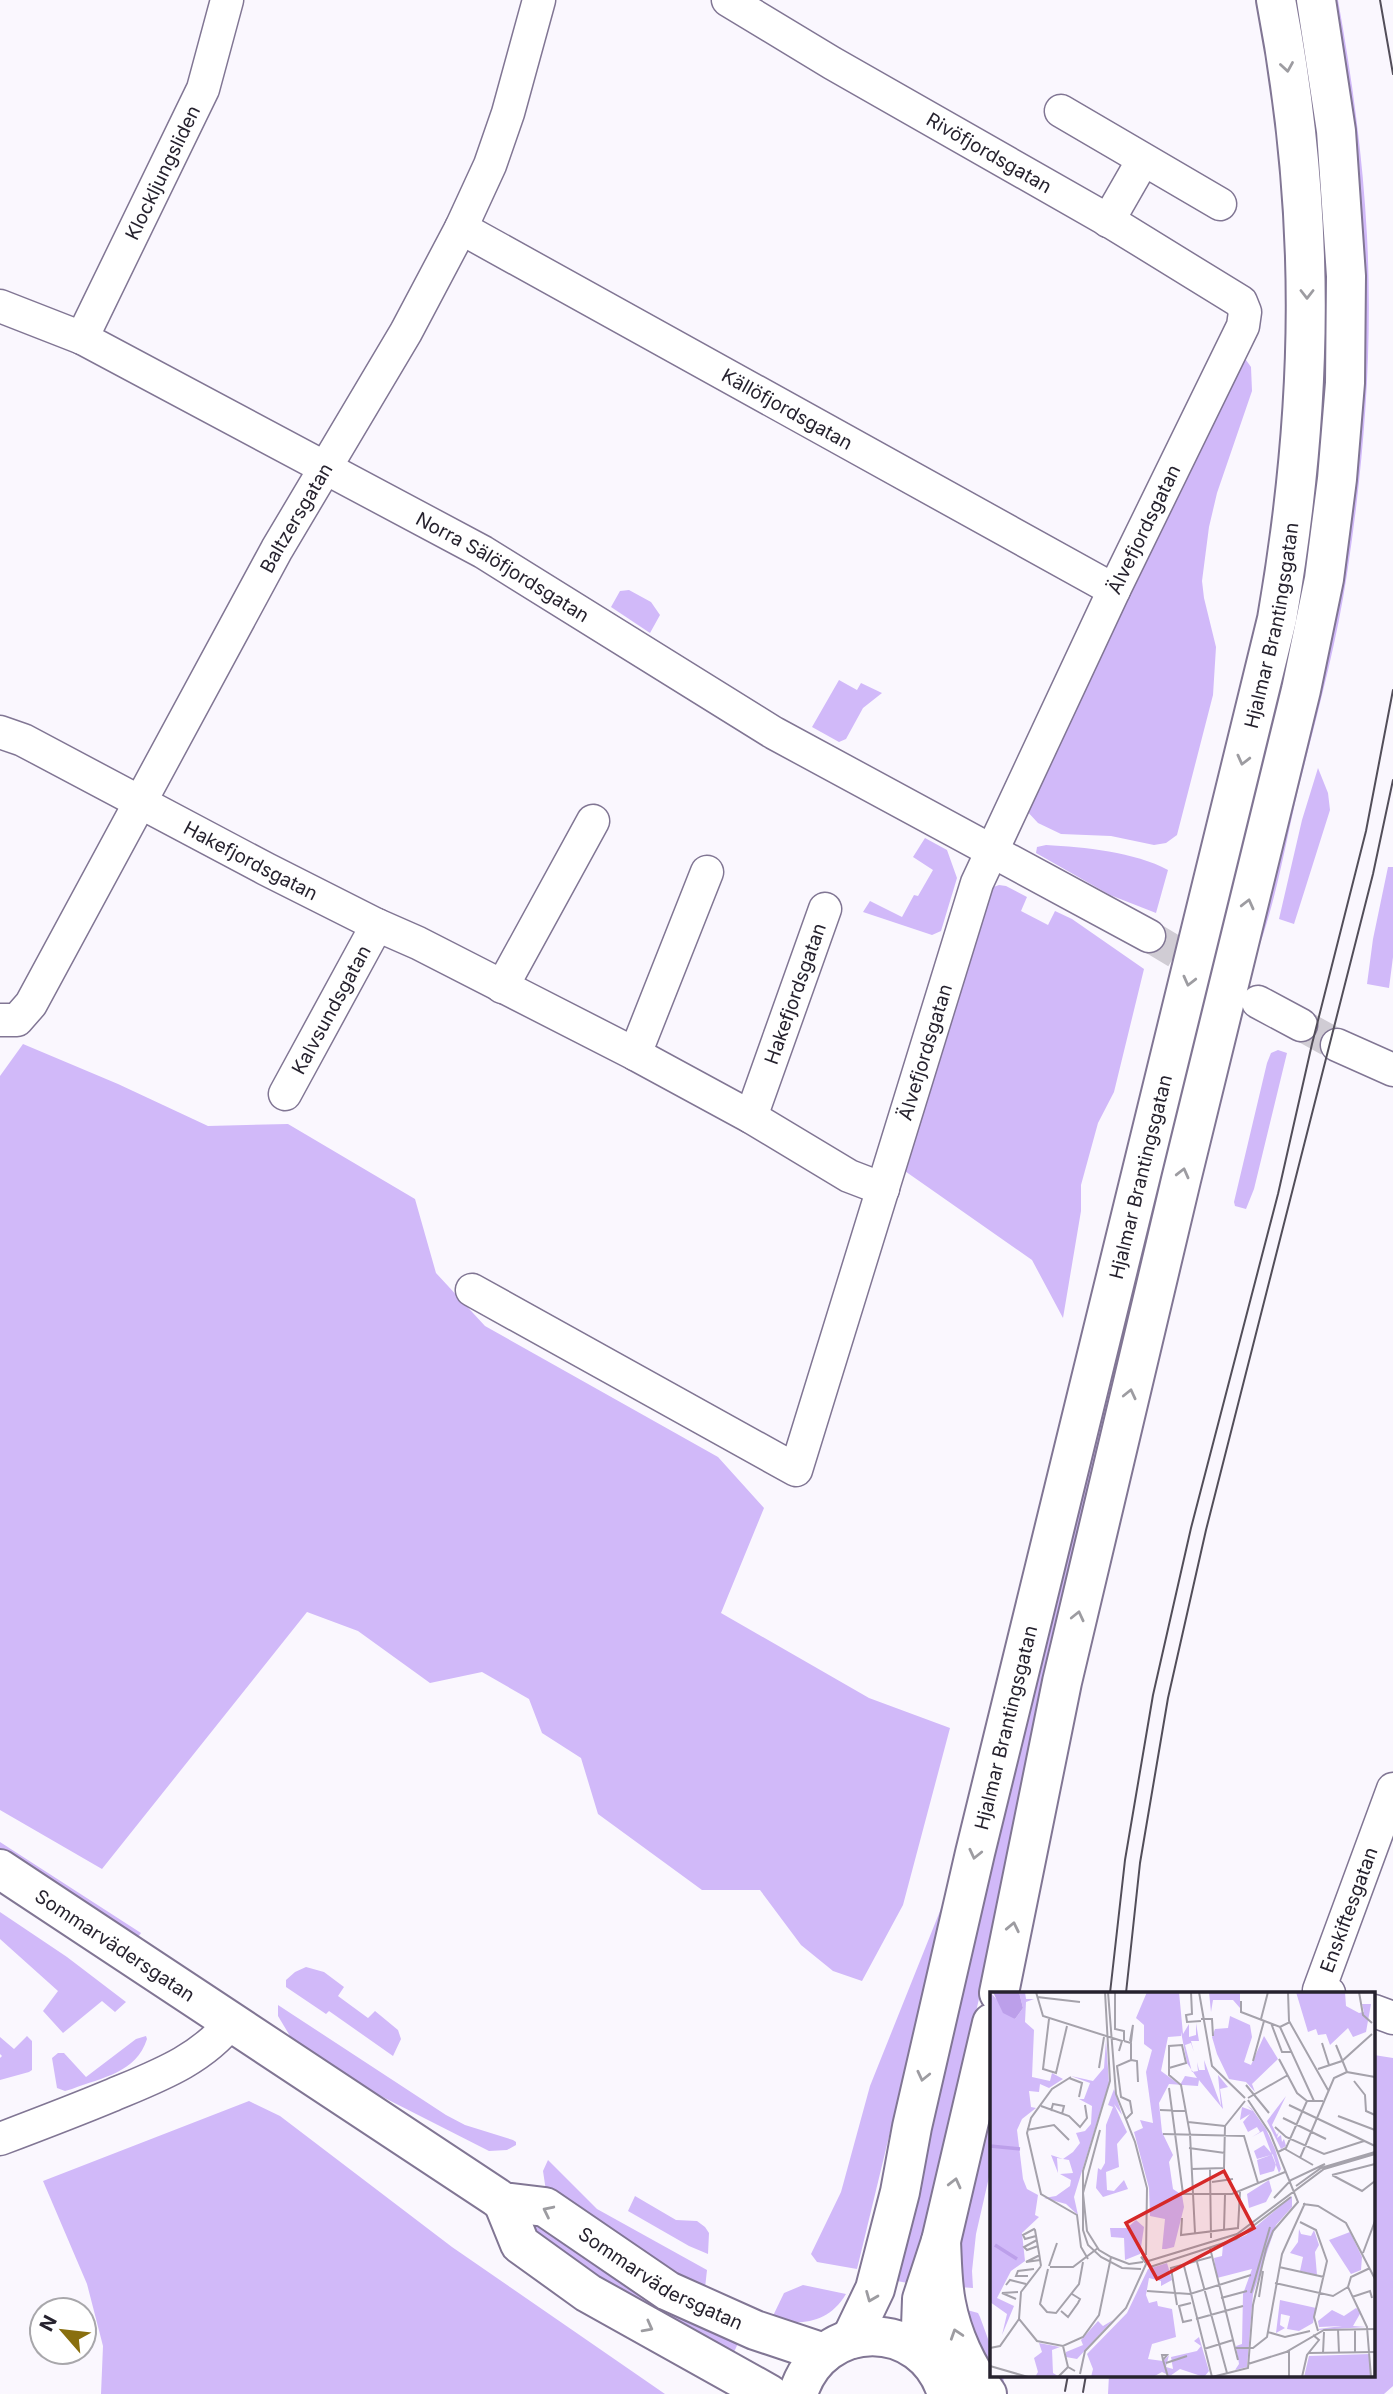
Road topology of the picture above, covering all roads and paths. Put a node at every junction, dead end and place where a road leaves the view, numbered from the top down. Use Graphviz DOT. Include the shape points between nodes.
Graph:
graph roads {
  1 [pos="227,0"];
  2 [pos="539,0"];
  3 [pos="728,0"];
  4 [pos="1276,0"];
  5 [pos="1316,0"];
  6 [pos="1061,111"];
  7 [pos="1143,160"];
  8 [pos="1220,204"];
  9 [pos="1108,221"];
  10 [pos="461,228"];
  11 [pos="0,306"];
  12 [pos="1245,312"];
  13 [pos="82,338"];
  14 [pos="327,466"];
  15 [pos="1114,590"];
  16 [pos="0,732"];
  17 [pos="139,803"];
  18 [pos="593,821"];
  19 [pos="992,850"];
  20 [pos="707,872"];
  21 [pos="825,909"];
  22 [pos="377,925"];
  23 [pos="1149,936"];
  24 [pos="502,987"];
  25 [pos="1258,1002"];
  26 [pos="8,1020"];
  27 [pos="1301,1025"];
  28 [pos="1337,1045"];
  29 [pos="635,1054"];
  30 [pos="1393,1070"];
  31 [pos="285,1094"];
  32 [pos="751,1117"];
  33 [pos="883,1189"];
  34 [pos="472,1290"];
  35 [pos="1393,1789"];
  36 [pos="0,1869"];
  37 [pos="999,1992"];
  38 [pos="1324,1992"];
  39 [pos="1376,2012"];
  40 [pos="1393,2018"];
  41 [pos="232,2021"];
  42 [pos="990,2032"];
  43 [pos="0,2139"];
  44 [pos="503,2202"];
  45 [pos="941,2241"];
  46 [pos="838,2346"];
  47 [pos="928,2359"];
  48 [pos="769,2394"];
  49 [pos="798,2394"];
  50 [pos="947,2394"];
  51 [pos="987,2394"];
  1 -- 13 [label="street, Klockljungsliden" via="203,89"];
  2 -- 10 [label="street, Baltzersgatan" via="508,113"];
  3 -- 9 [label="street, Rivöfjordsgatan"];
  4 -- 46 [label="main road, Hjalmar Brantingsgatan, one-way" via="1301,174 1307,314 1301,440 1279,606 972,1866 900,2192 875,2289"];
  37 -- 5 [label="main road, Hjalmar Brantingsgatan, one-way" via="1062,1682 1324,579 1345,383 1346,276 1336,131"];
  6 -- 7 [label="street"];
  7 -- 8 [label="street"];
  7 -- 9 [label="street"];
  9 -- 12 [label="street, Rivöfjordsgatan" via="1241,302"];
  10 -- 14 [label="street, Baltzersgatan"];
  10 -- 15 [label="street, Källöfjordsgatan"];
  11 -- 13 [label="street, Norra Sälöfjordsgatan"];
  12 -- 15 [label="street, Älvefjordsgatan" via="1243,326"];
  13 -- 14 [label="street, Norra Sälöfjordsgatan"];
  14 -- 17 [label="street, Baltzersgatan"];
  14 -- 19 [label="street, Norra Sälöfjordsgatan" via="493,557 774,733"];
  15 -- 19 [label="street, Älvefjordsgatan"];
  16 -- 17 [label="street, Hakefjordsgatan" via="43,750"];
  17 -- 22 [label="street, Hakefjordsgatan"];
  17 -- 26 [label="street, Baltzersgatan" via="31,1004"];
  18 -- 24 [label="street"];
  19 -- 23 [label="street, Norra Sälöfjordsgatan"];
  19 -- 33 [label="street, Älvefjordsgatan" via="977,883"];
  20 -- 29 [label="street"];
  21 -- 32 [label="street, Hakefjordsgatan"];
  22 -- 24 [label="street, Hakefjordsgatan"];
  22 -- 31 [label="street, Kalvsundsgatan"];
  24 -- 29 [label="street, Hakefjordsgatan"];
  25 -- 27 [label="street"];
  28 -- 30 [label="street"];
  29 -- 32 [label="street, Hakefjordsgatan"];
  32 -- 33 [label="street, Hakefjordsgatan" via="849,1176"];
  33 -- 34 [label="street, Älvefjordsgatan" via="796,1470"];
  35 -- 38 [label="street, Enskiftesgatan"];
  36 -- 41 [label="main road, Sommarvädersgatan"];
  39 -- 40 [label="street"];
  41 -- 43 [label="street" via="213,2043 171,2070"];
  41 -- 44 [label="main road, Sommarvädersgatan"];
  45 -- 42 [label="main road, one-way"];
  46 -- 44 [label="main road, Sommarvädersgatan, one-way" via="795,2345 755,2330 668,2291 545,2207"];
  44 -- 48 [label="main road, one-way" via="520,2244 588,2293"];
  45 -- 47 [label="main road" via="922,2299 921,2327"];
  51 -- 45 [label="main road, one-way" via="958,2342 946,2303"];
  46 -- 47 [label="main road" via="886,2337 909,2345"];
  46 -- 49 [label="main road, Hjalmar Brantingsgatan" via="805,2375"];
  47 -- 50 [label="main road"];
}
